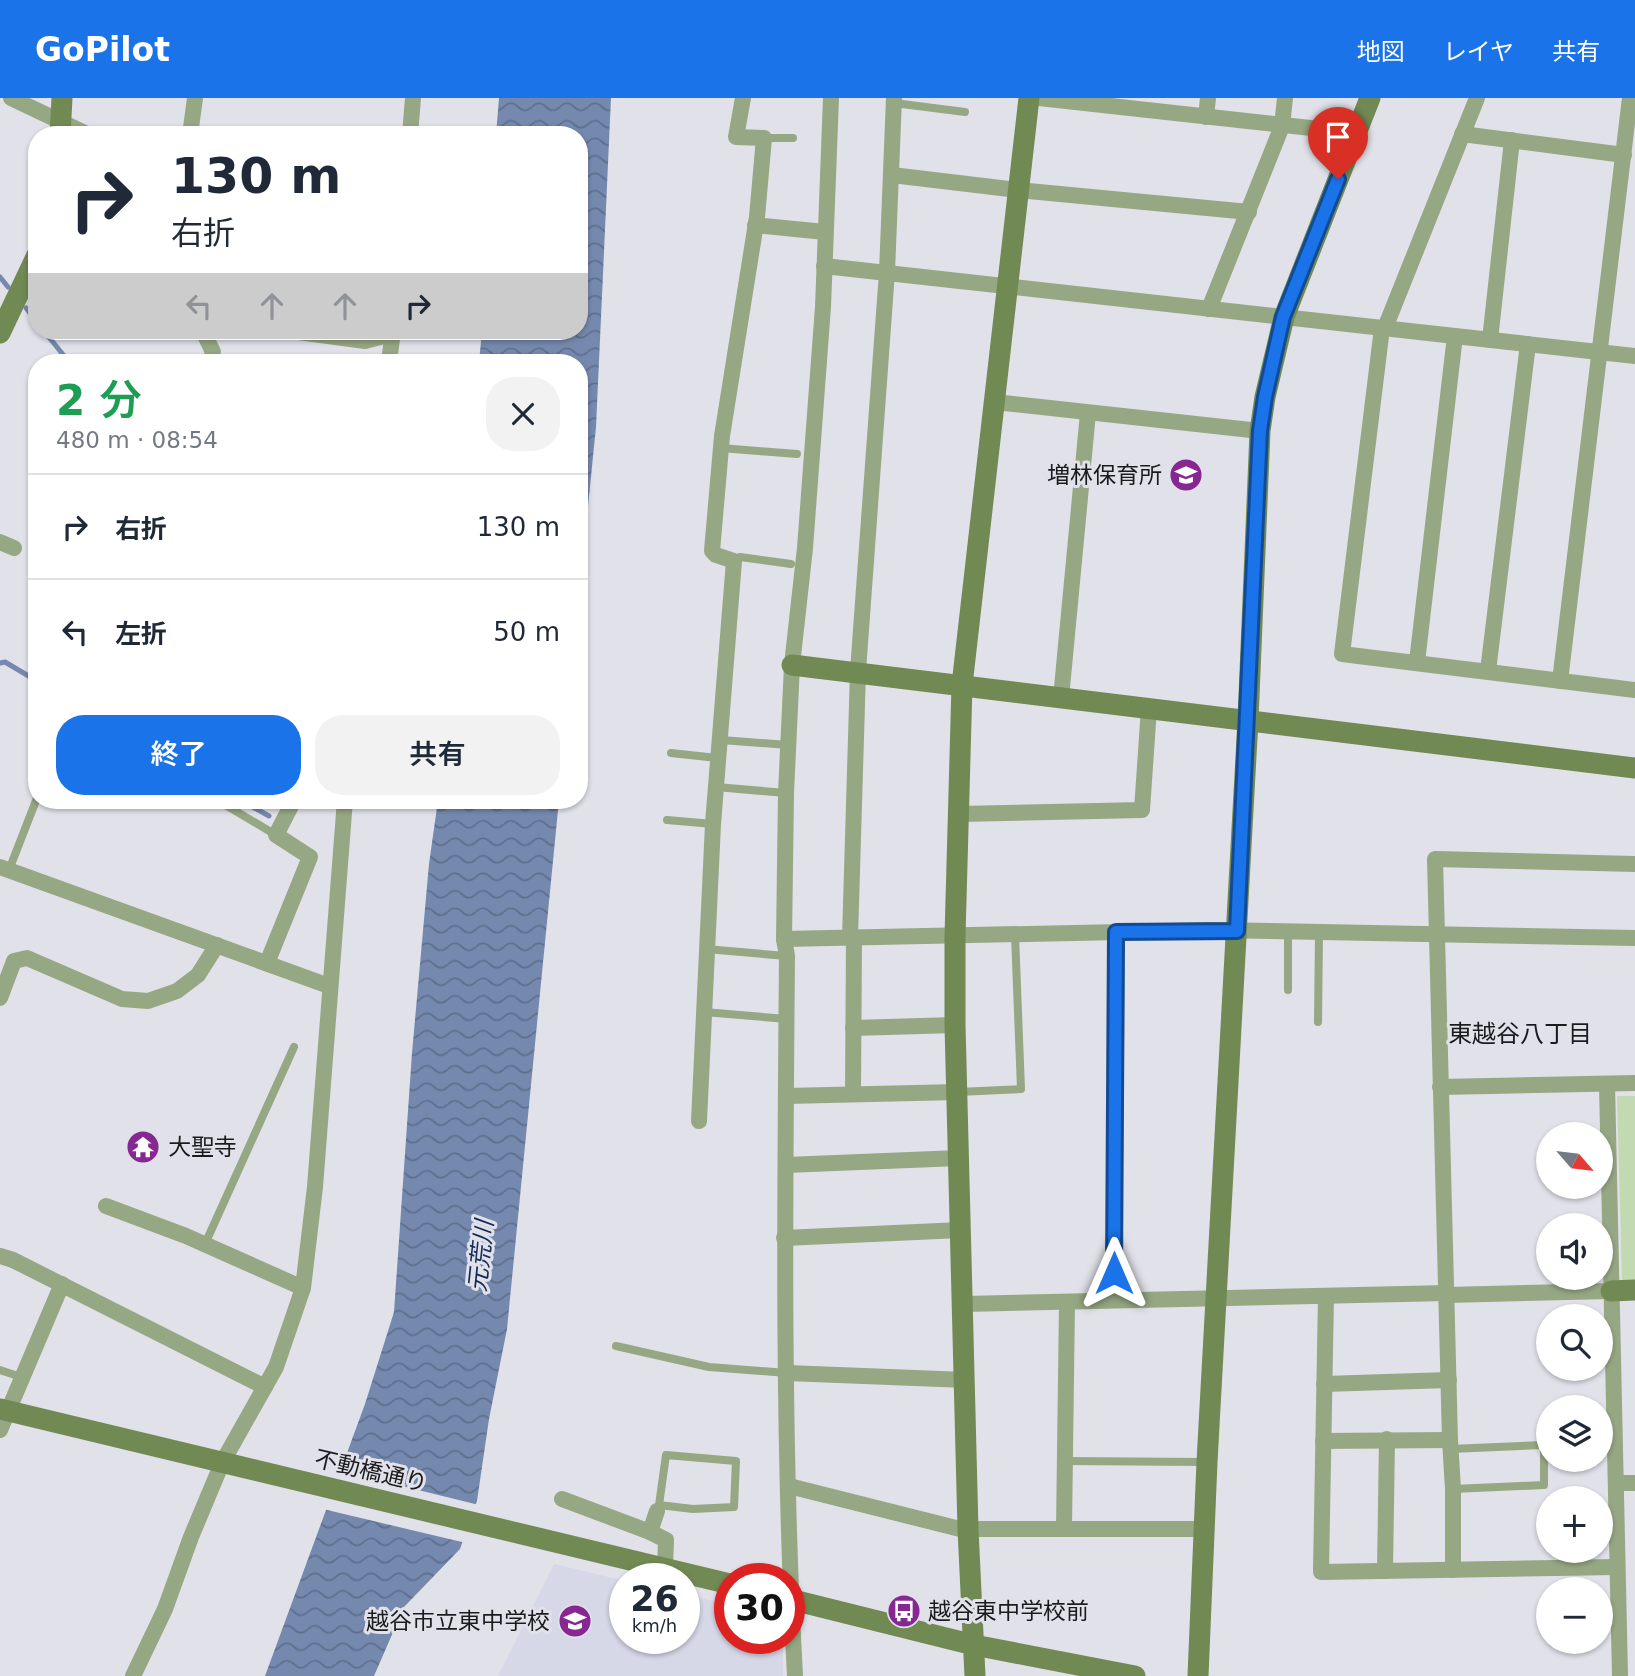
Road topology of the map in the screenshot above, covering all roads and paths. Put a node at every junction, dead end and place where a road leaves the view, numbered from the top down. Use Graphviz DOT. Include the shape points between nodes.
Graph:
graph roads {
  1 [pos="11,98"];
  2 [pos="62,98"];
  3 [pos="195,98"];
  4 [pos="412,98"];
  5 [pos="743,98"];
  6 [pos="831,98"];
  7 [pos="1029,98"];
  8 [pos="1039,98"];
  9 [pos="1208,98"];
  10 [pos="1286,98"];
  11 [pos="1370,98"];
  12 [pos="1477,98"];
  13 [pos="1630,98"];
  14 [pos="894,101"];
  15 [pos="1149,104"];
  16 [pos="965,112"];
  17 [pos="1206,117"];
  18 [pos="55,126"];
  19 [pos="60,126"];
  20 [pos="191,126"];
  21 [pos="410,126"];
  22 [pos="1282,126"];
  23 [pos="1356,133"];
  24 [pos="1462,134"];
  25 [pos="764,138"];
  26 [pos="793,138"];
  27 [pos="1512,140"];
  28 [pos="1624,155"];
  29 [pos="892,175"];
  30 [pos="1018,190"];
  31 [pos="1249,212"];
  32 [pos="755,225"];
  33 [pos="825,232"];
  34 [pos="824,265"];
  35 [pos="887,272"];
  36 [pos="28,276"];
  37 [pos="1007,286"];
  38 [pos="1209,309"];
  39 [pos="1283,317"];
  40 [pos="1383,328"];
  41 [pos="0,333"];
  42 [pos="1455,336"];
  43 [pos="358,340"];
  44 [pos="368,340"];
  45 [pos="1490,340"];
  46 [pos="365,341"];
  47 [pos="1528,344"];
  48 [pos="1600,352"];
  49 [pos="383,354"];
  50 [pos="1635,356"];
  51 [pos="995,402"];
  52 [pos="1088,413"];
  53 [pos="1260,431"];
  54 [pos="721,448"];
  55 [pos="797,454"];
  56 [pos="732,560"];
  57 [pos="791,564"];
  58 [pos="1417,662"];
  59 [pos="792,665"];
  60 [pos="858,671"];
  61 [pos="1488,671"];
  62 [pos="1560,681"];
  63 [pos="962,685"];
  64 [pos="1635,690"];
  65 [pos="1061,698"];
  66 [pos="1149,708"];
  67 [pos="1248,720"];
  68 [pos="721,740"];
  69 [pos="788,745"];
  70 [pos="671,753"];
  71 [pos="717,758"];
  72 [pos="1635,768"];
  73 [pos="716,787"];
  74 [pos="786,793"];
  75 [pos="32,809"];
  76 [pos="232,809"];
  77 [pos="289,809"];
  78 [pos="344,809"];
  79 [pos="959,814"];
  80 [pos="667,820"];
  81 [pos="713,824"];
  82 [pos="276,835"];
  83 [pos="1635,864"];
  84 [pos="4,868"];
  85 [pos="1237,931"];
  86 [pos="1116,932"];
  87 [pos="1288,932"];
  88 [pos="1319,932"];
  89 [pos="1436,934"];
  90 [pos="1015,935"];
  91 [pos="955,936"];
  92 [pos="852,938"];
  93 [pos="1635,938"];
  94 [pos="784,939"];
  95 [pos="217,945"];
  96 [pos="706,948"];
  97 [pos="787,956"];
  98 [pos="267,963"];
  99 [pos="329,986"];
  100 [pos="1288,990"];
  101 [pos="0,998"];
  102 [pos="704,1012"];
  103 [pos="787,1019"];
  104 [pos="1318,1022"];
  105 [pos="956,1025"];
  106 [pos="853,1028"];
  107 [pos="294,1047"];
  108 [pos="1607,1083"];
  109 [pos="1635,1083"];
  110 [pos="1440,1087"];
  111 [pos="958,1092"];
  112 [pos="853,1094"];
  113 [pos="786,1096"];
  114 [pos="699,1121"];
  115 [pos="959,1158"];
  116 [pos="786,1166"];
  117 [pos="106,1206"];
  118 [pos="1610,1213"];
  119 [pos="961,1230"];
  120 [pos="784,1238"];
  121 [pos="205,1244"];
  122 [pos="0,1256"];
  123 [pos="62,1284"];
  124 [pos="303,1288"];
  125 [pos="1611,1290"];
  126 [pos="1613,1290"];
  127 [pos="1635,1290"];
  128 [pos="1447,1294"];
  129 [pos="1326,1296"];
  130 [pos="1217,1298"];
  131 [pos="1114,1300"];
  132 [pos="1067,1302"];
  133 [pos="963,1304"];
  134 [pos="616,1346"];
  135 [pos="0,1370"];
  136 [pos="787,1373"];
  137 [pos="21,1377"];
  138 [pos="966,1380"];
  139 [pos="1449,1380"];
  140 [pos="1324,1384"];
  141 [pos="265,1387"];
  142 [pos="2,1417"];
  143 [pos="1387,1439"];
  144 [pos="1323,1441"];
  145 [pos="1450,1444"];
  146 [pos="1065,1461"];
  147 [pos="1208,1462"];
  148 [pos="222,1463"];
  149 [pos="1616,1483"];
  150 [pos="1635,1483"];
  151 [pos="789,1486"];
  152 [pos="1453,1489"];
  153 [pos="562,1499"];
  154 [pos="659,1508"];
  155 [pos="1064,1529"];
  156 [pos="1205,1529"];
  157 [pos="968,1530"];
  158 [pos="650,1532"];
  159 [pos="641,1563"];
  160 [pos="665,1563"];
  161 [pos="790,1563"];
  162 [pos="1617,1567"];
  163 [pos="1453,1570"];
  164 [pos="1385,1571"];
  165 [pos="805,1603"];
  166 [pos="974,1644"];
  167 [pos="794,1654"];
  168 [pos="133,1676"];
  169 [pos="795,1676"];
  170 [pos="975,1676"];
  171 [pos="1135,1676"];
  172 [pos="1198,1676"];
  173 [pos="1620,1676"];
  1 -- 18 [label="street"];
  2 -- 19 [label="street"];
  3 -- 20 [label="street"];
  4 -- 21 [label="street"];
  5 -- 25 [label="street" via="736,137"];
  6 -- 33 [label="street"];
  7 -- 30 [label="street"];
  8 -- 15 [label="street"];
  9 -- 17 [label="street"];
  10 -- 22 [label="street"];
  11 -- 23 [label="street"];
  12 -- 24 [label="street"];
  13 -- 28 [label="street"];
  14 -- 16 [label="lane"];
  14 -- 29 [label="street"];
  15 -- 17 [label="street"];
  17 -- 22 [label="street"];
  22 -- 23 [label="street"];
  22 -- 31 [label="street"];
  23 -- 39 [label="street"];
  24 -- 27 [label="street"];
  24 -- 40 [label="street"];
  25 -- 26 [label="lane"];
  25 -- 32 [label="street"];
  27 -- 28 [label="street"];
  27 -- 45 [label="street"];
  28 -- 48 [label="street"];
  29 -- 30 [label="street"];
  29 -- 35 [label="street"];
  30 -- 31 [label="street"];
  30 -- 37 [label="street"];
  31 -- 38 [label="street"];
  32 -- 33 [label="street"];
  32 -- 54 [label="street"];
  33 -- 34 [label="street"];
  34 -- 35 [label="street"];
  34 -- 59 [label="street" via="806,548"];
  35 -- 37 [label="street"];
  35 -- 60 [label="street"];
  36 -- 41 [label="street"];
  37 -- 38 [label="street"];
  37 -- 51 [label="street"];
  38 -- 39 [label="street"];
  39 -- 40 [label="street"];
  39 -- 53 [label="street"];
  40 -- 42 [label="street"];
  40 -- 58 [label="street" via="1342,654"];
  42 -- 45 [label="street"];
  42 -- 58 [label="street"];
  43 -- 46 [label="street"];
  44 -- 46 [label="street"];
  45 -- 47 [label="street"];
  46 -- 49 [label="street"];
  47 -- 48 [label="street"];
  47 -- 61 [label="street"];
  48 -- 50 [label="street"];
  48 -- 62 [label="street"];
  51 -- 52 [label="street"];
  51 -- 63 [label="street"];
  52 -- 53 [label="street"];
  52 -- 65 [label="street"];
  53 -- 67 [label="street"];
  54 -- 55 [label="lane"];
  54 -- 56 [label="street" via="712,551"];
  56 -- 57 [label="lane" via="740,557"];
  56 -- 68 [label="street"];
  58 -- 61 [label="street"];
  59 -- 60 [label="street"];
  59 -- 69 [label="street"];
  60 -- 63 [label="street"];
  60 -- 92 [label="street"];
  61 -- 62 [label="street"];
  62 -- 64 [label="street"];
  63 -- 65 [label="street"];
  63 -- 79 [label="street"];
  65 -- 66 [label="street"];
  66 -- 67 [label="street"];
  66 -- 79 [label="street" via="1142,810"];
  67 -- 72 [label="street"];
  67 -- 85 [label="street"];
  68 -- 69 [label="lane"];
  68 -- 71 [label="street"];
  69 -- 74 [label="street"];
  70 -- 71 [label="lane"];
  71 -- 73 [label="street"];
  73 -- 74 [label="lane"];
  73 -- 81 [label="street"];
  74 -- 94 [label="street"];
  75 -- 84 [label="lane"];
  76 -- 82 [label="lane"];
  77 -- 82 [label="street"];
  78 -- 99 [label="street"];
  79 -- 91 [label="street"];
  80 -- 81 [label="lane"];
  81 -- 96 [label="street"];
  82 -- 98 [label="street" via="310,858"];
  83 -- 89 [label="street" via="1435,859"];
  84 -- 95 [label="street"];
  85 -- 86 [label="street"];
  85 -- 87 [label="street"];
  85 -- 130 [label="street"];
  86 -- 90 [label="street"];
  86 -- 131 [label="street"];
  87 -- 88 [label="street"];
  87 -- 100 [label="lane"];
  88 -- 89 [label="street"];
  88 -- 104 [label="lane"];
  89 -- 93 [label="street"];
  89 -- 110 [label="street"];
  90 -- 91 [label="street"];
  90 -- 111 [label="lane" via="1020,1089"];
  91 -- 92 [label="street"];
  91 -- 105 [label="street"];
  92 -- 94 [label="street"];
  92 -- 106 [label="street"];
  94 -- 97 [label="street"];
  95 -- 98 [label="street"];
  95 -- 101 [label="street" via="198,975 177,991 148,1002 122,999 27,958 14,961"];
  96 -- 97 [label="lane"];
  96 -- 102 [label="street"];
  97 -- 103 [label="street"];
  98 -- 99 [label="street"];
  99 -- 124 [label="street" via="316,1187"];
  102 -- 103 [label="lane"];
  102 -- 114 [label="street"];
  103 -- 113 [label="street"];
  105 -- 106 [label="street"];
  105 -- 111 [label="street"];
  106 -- 112 [label="street"];
  107 -- 121 [label="lane"];
  108 -- 109 [label="street"];
  108 -- 110 [label="street"];
  108 -- 118 [label="street"];
  110 -- 128 [label="street"];
  111 -- 112 [label="street"];
  111 -- 115 [label="street"];
  112 -- 113 [label="street"];
  113 -- 116 [label="street"];
  115 -- 116 [label="street"];
  115 -- 119 [label="street"];
  116 -- 120 [label="street"];
  117 -- 121 [label="street"];
  119 -- 120 [label="street"];
  119 -- 133 [label="street"];
  120 -- 136 [label="street"];
  121 -- 124 [label="street"];
  122 -- 123 [label="street"];
  123 -- 137 [label="street"];
  123 -- 141 [label="street"];
  124 -- 141 [label="street"];
  125 -- 128 [label="street"];
  125 -- 149 [label="street"];
  126 -- 127 [label="street"];
  128 -- 129 [label="street"];
  128 -- 139 [label="street"];
  129 -- 130 [label="street"];
  129 -- 140 [label="street"];
  130 -- 131 [label="street"];
  130 -- 147 [label="street"];
  131 -- 132 [label="street"];
  132 -- 133 [label="street"];
  132 -- 146 [label="street"];
  133 -- 138 [label="street"];
  134 -- 136 [label="lane" via="709,1367"];
  135 -- 137 [label="lane"];
  136 -- 138 [label="street"];
  136 -- 151 [label="street"];
  137 -- 142 [label="street"];
  138 -- 157 [label="street"];
  139 -- 140 [label="street"];
  139 -- 145 [label="street"];
  140 -- 144 [label="street"];
  141 -- 148 [label="street"];
  142 -- 148 [label="street, 不動橋通り"];
  143 -- 144 [label="street"];
  143 -- 145 [label="street"];
  143 -- 164 [label="street"];
  144 -- 164 [label="street" via="1321,1572"];
  145 -- 152 [label="street"];
  145 -- 152 [label="lane" via="1544,1445 1544,1485"];
  146 -- 147 [label="lane"];
  146 -- 155 [label="street"];
  147 -- 156 [label="street"];
  148 -- 159 [label="street, 不動橋通り"];
  148 -- 168 [label="street" via="165,1609"];
  149 -- 150 [label="street"];
  149 -- 162 [label="street"];
  151 -- 157 [label="street"];
  151 -- 161 [label="street"];
  152 -- 163 [label="street"];
  153 -- 158 [label="street"];
  154 -- 154 [label="lane" via="666,1455 736,1461 734,1507"];
  154 -- 158 [label="street"];
  155 -- 156 [label="street"];
  155 -- 157 [label="street"];
  156 -- 172 [label="street"];
  157 -- 166 [label="street"];
  158 -- 160 [label="street" via="667,1540"];
  162 -- 163 [label="street"];
  162 -- 173 [label="street"];
  163 -- 164 [label="street"];
  165 -- 166 [label="street"];
  166 -- 170 [label="street"];
  166 -- 171 [label="street"];
  167 -- 169 [label="street"];
}
